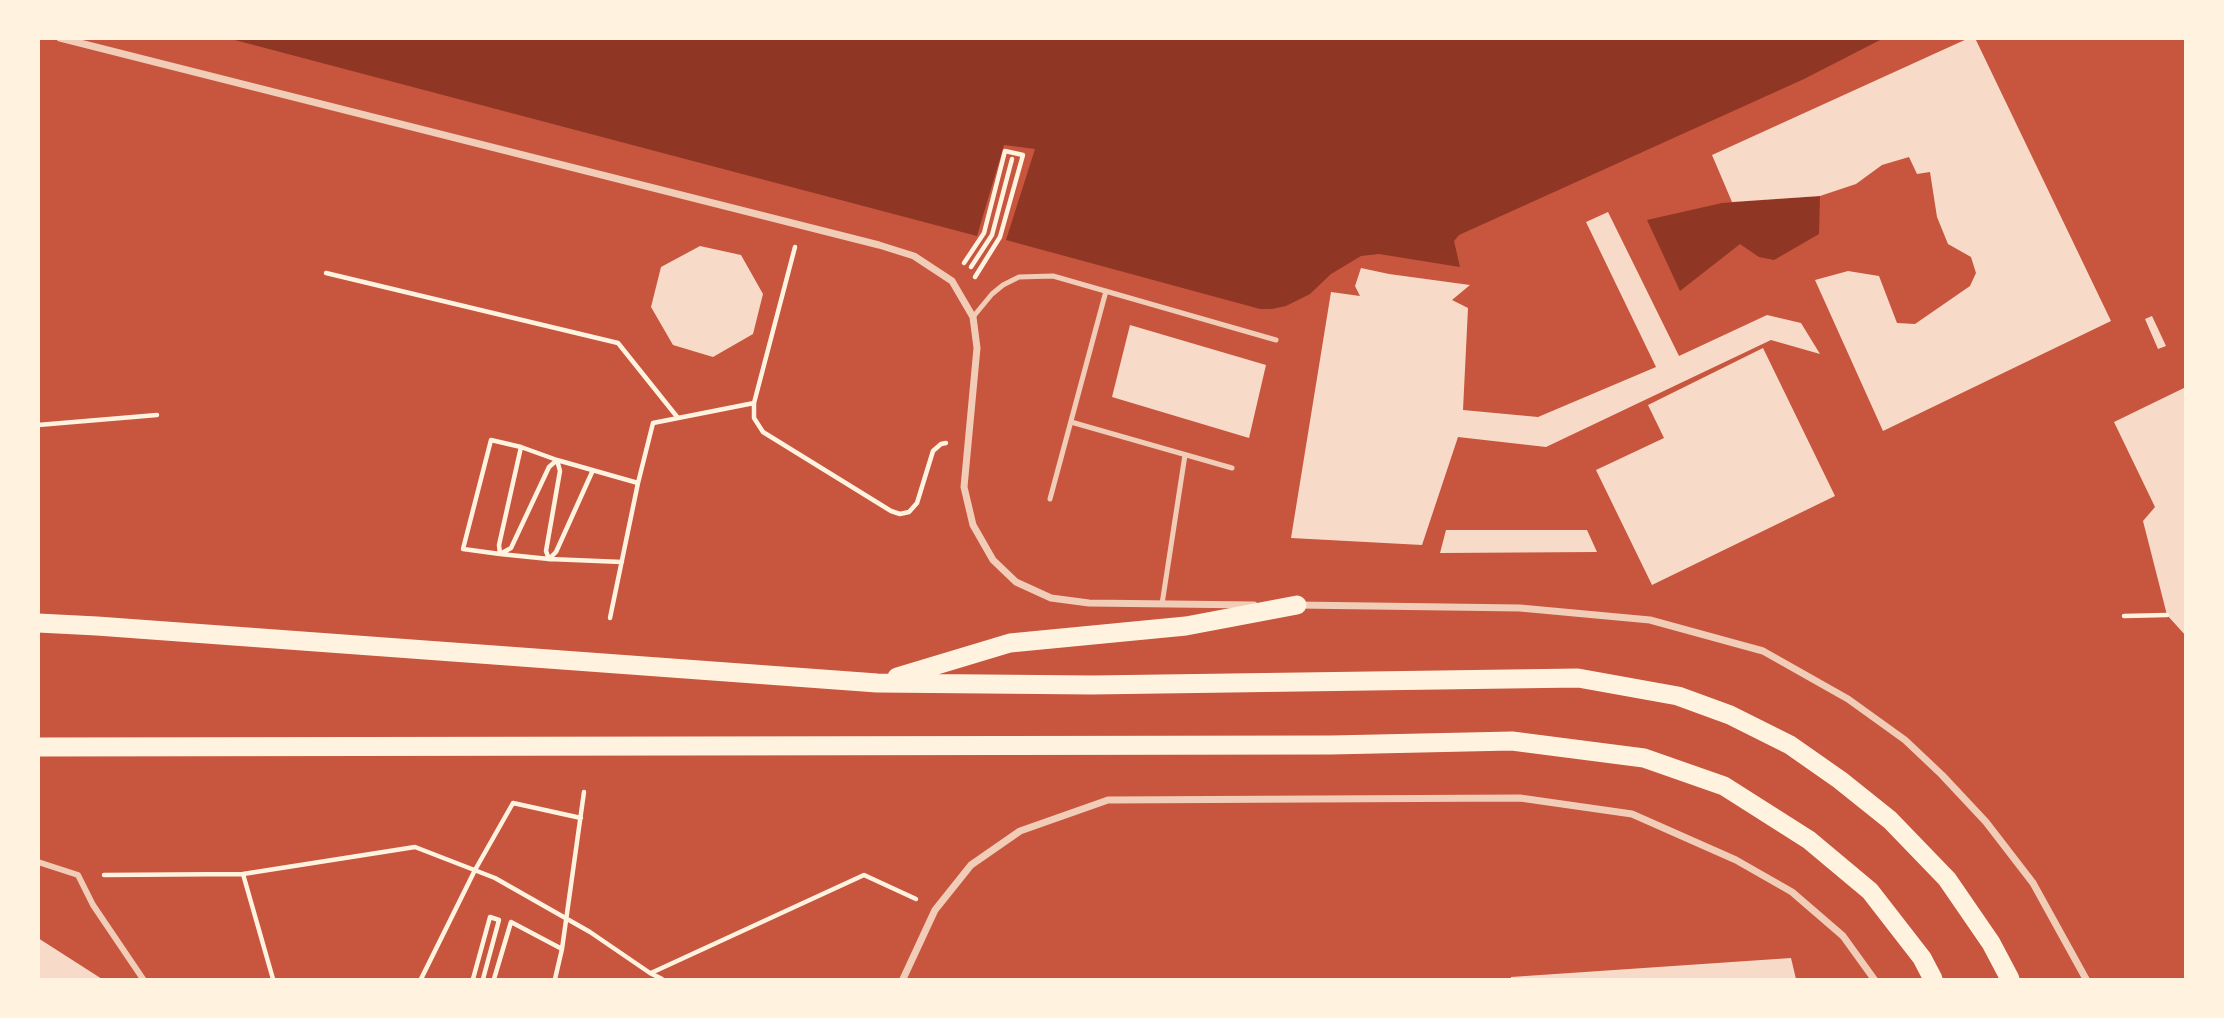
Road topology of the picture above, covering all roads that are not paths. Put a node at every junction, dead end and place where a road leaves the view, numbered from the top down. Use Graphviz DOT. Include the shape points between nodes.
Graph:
graph roads {
  1 [pos="60,38"];
  2 [pos="1106,291"];
  3 [pos="973,317"];
  4 [pos="1276,340"];
  5 [pos="1071,422"];
  6 [pos="1185,455"];
  7 [pos="1232,468"];
  8 [pos="1050,499"];
  9 [pos="1162,604"];
  10 [pos="1297,605"];
  11 [pos="38,624"];
  12 [pos="877,683"];
  13 [pos="46,747"];
  14 [pos="38,862"];
  15 [pos="143,979"];
  16 [pos="903,979"];
  17 [pos="1874,979"];
  18 [pos="1933,979"];
  19 [pos="2010,979"];
  20 [pos="2086,979"];
  1 -- 3 [label="street" via="914,256 952,281"];
  2 -- 3 [label="lane" via="1054,276 1019,277 1003,285"];
  2 -- 4 [label="lane"];
  2 -- 5 [label="lane"];
  3 -- 9 [label="street" via="977,348 964,487 973,525 993,560 1016,582 1051,598"];
  5 -- 6 [label="lane"];
  5 -- 8 [label="lane"];
  6 -- 7 [label="lane"];
  6 -- 9 [label="lane"];
  9 -- 10 [label="street"];
  10 -- 12 [label="highway" via="1186,626 1010,643"];
  10 -- 20 [label="street" via="1520,608 1650,620 1763,651 1848,699 1905,740 1942,775 1986,821 2033,883"];
  11 -- 12 [label="highway"];
  12 -- 19 [label="highway" via="1092,685 1578,678 1678,696 1790,745 1890,820 1947,879"];
  13 -- 18 [label="highway" via="1512,741 1644,758 1724,786 1809,841 1870,891"];
  14 -- 15 [label="street" via="78,876"];
  16 -- 17 [label="street" via="935,910 971,865 1020,831 1108,800 1520,798 1633,814 1735,860 1792,892 1843,936"];
}
